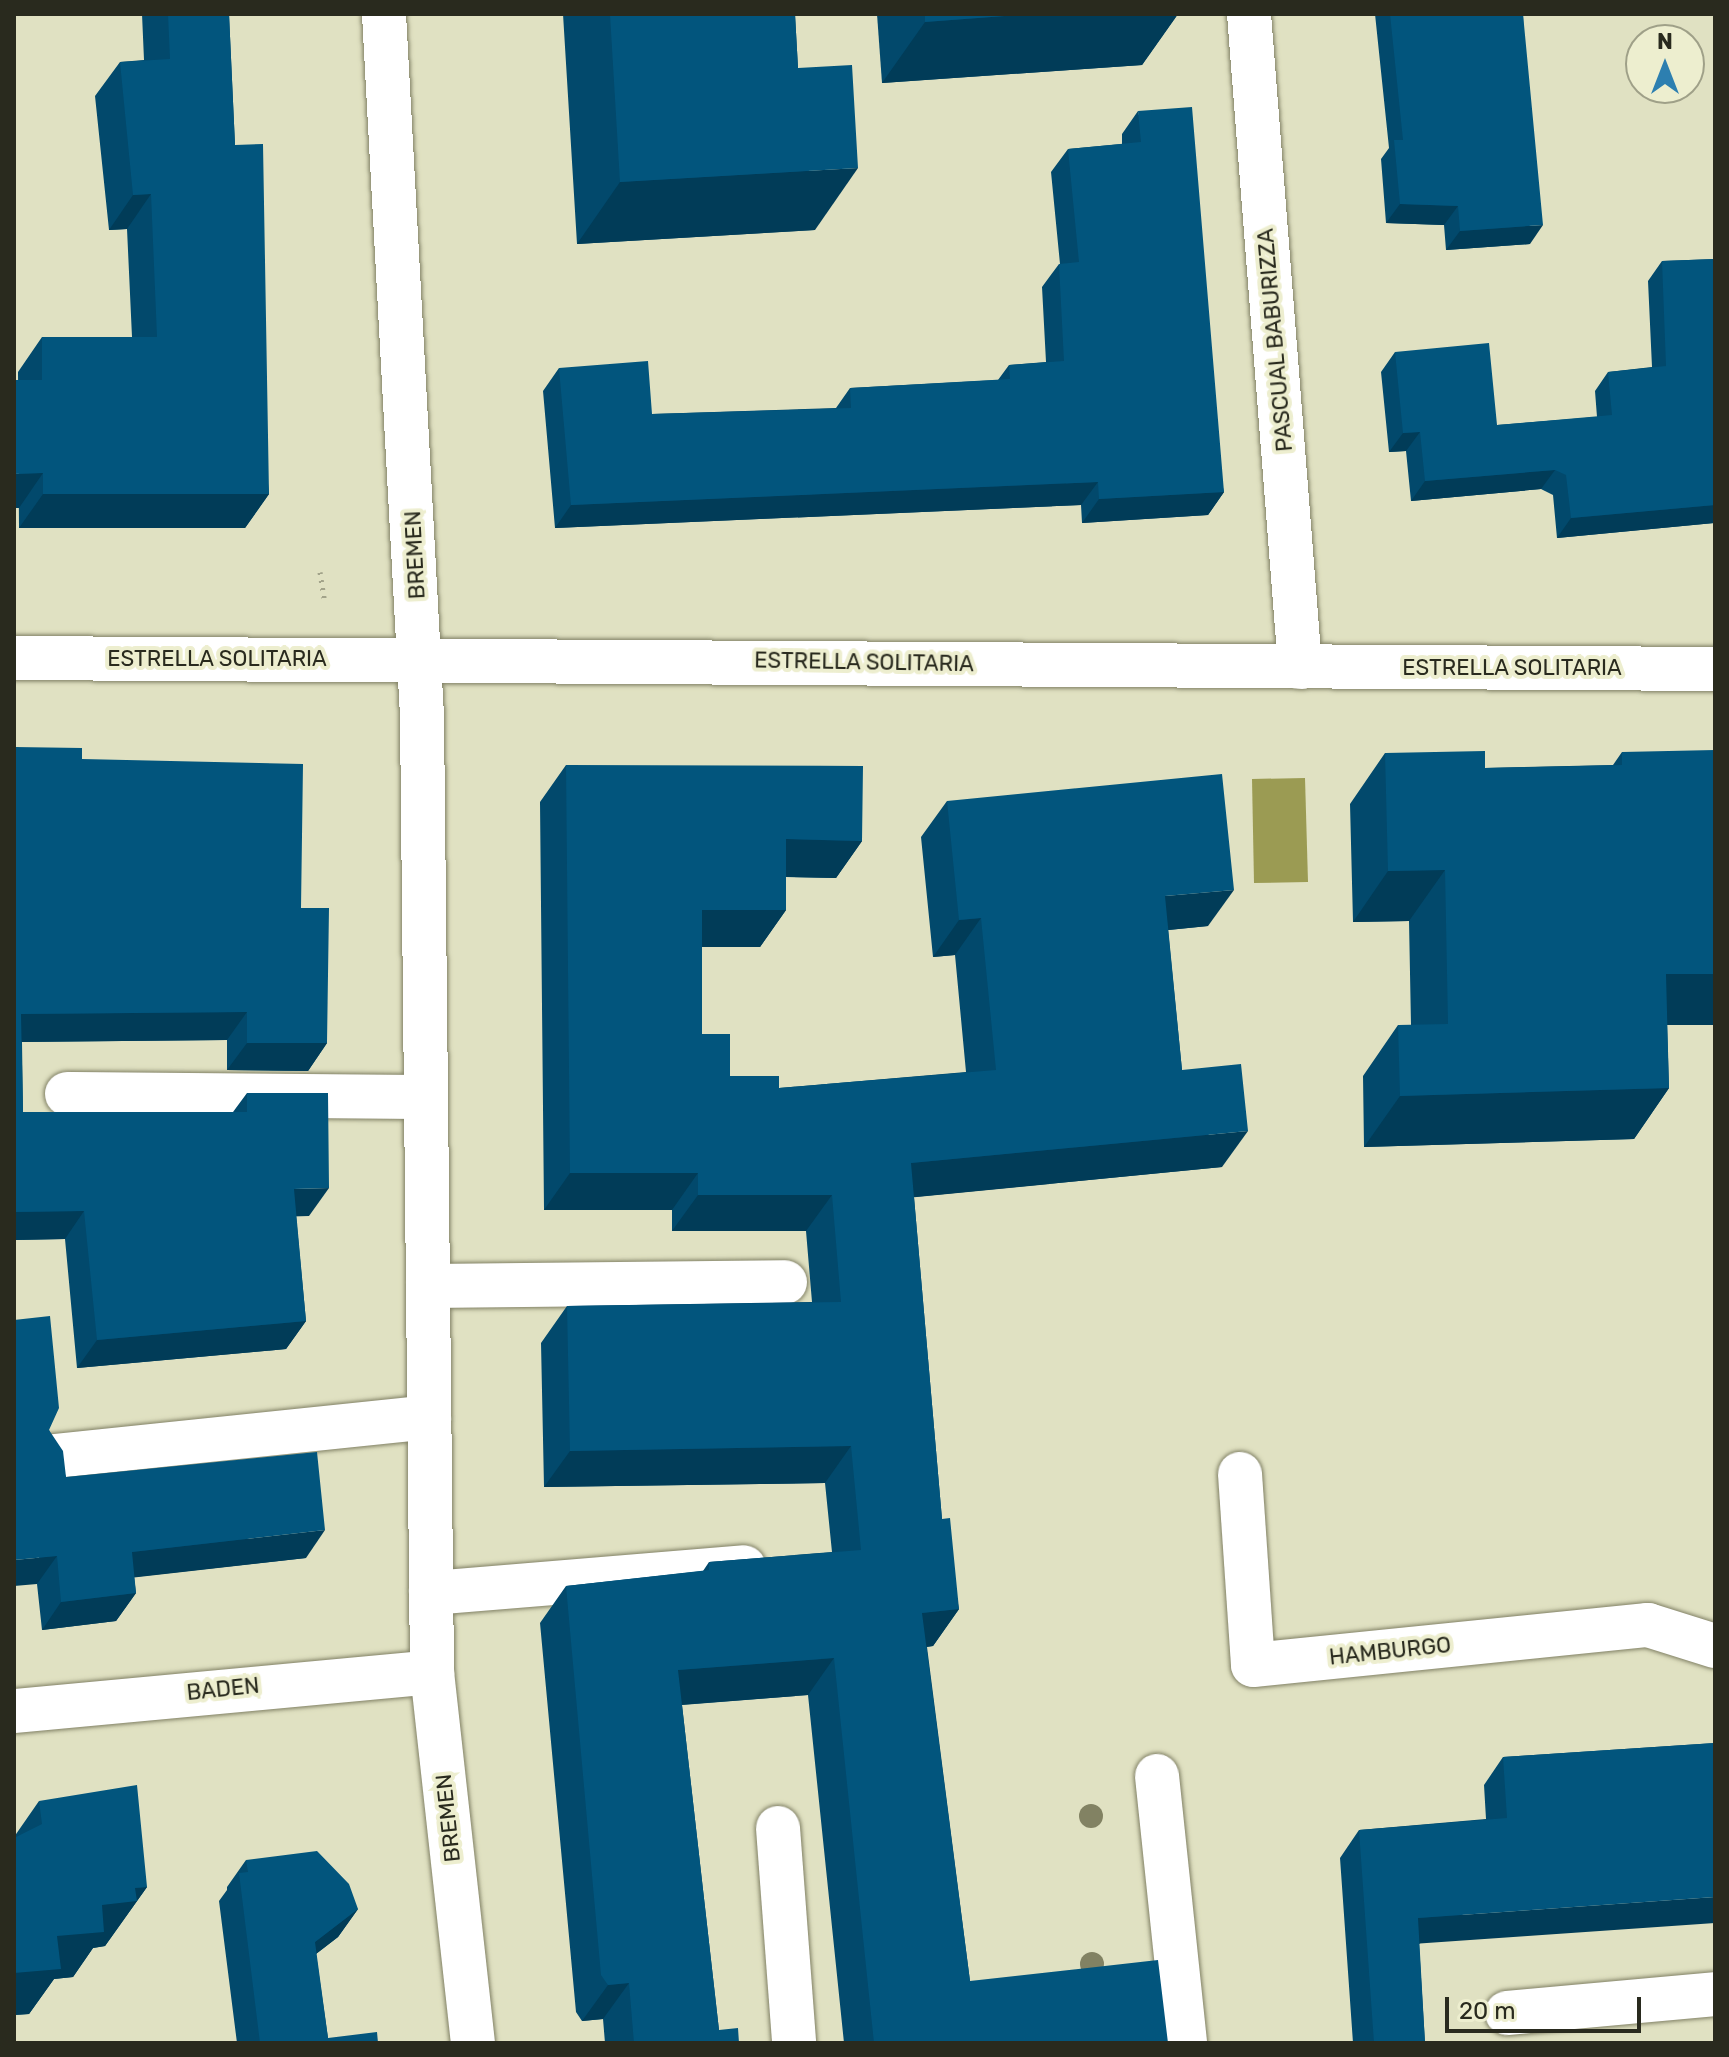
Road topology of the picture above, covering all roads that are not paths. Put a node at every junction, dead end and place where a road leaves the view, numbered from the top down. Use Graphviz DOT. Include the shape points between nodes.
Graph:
graph roads {
  1 [pos="384,14"];
  2 [pos="1249,14"];
  3 [pos="14,658"];
  4 [pos="419,659"];
  5 [pos="1300,667"];
  6 [pos="1715,669"];
  7 [pos="67,1094"];
  8 [pos="426,1097"];
  9 [pos="785,1282"];
  10 [pos="428,1286"];
  11 [pos="429,1417"];
  12 [pos="54,1456"];
  13 [pos="1240,1474"];
  14 [pos="782,1564"];
  15 [pos="431,1593"];
  16 [pos="1715,1646"];
  17 [pos="432,1672"];
  18 [pos="14,1711"];
  19 [pos="1157,1776"];
  20 [pos="778,1828"];
  21 [pos="1715,1994"];
  22 [pos="1507,2013"];
  23 [pos="473,2043"];
  24 [pos="794,2043"];
  25 [pos="1185,2043"];
  1 -- 4 [label="street, BREMEN"];
  2 -- 5 [label="street, PASCUAL BABURIZZA"];
  3 -- 4 [label="street, ESTRELLA SOLITARIA"];
  4 -- 5 [label="street, ESTRELLA SOLITARIA"];
  4 -- 8 [label="street, BREMEN"];
  5 -- 6 [label="street, ESTRELLA SOLITARIA"];
  7 -- 8 [label="street"];
  8 -- 10 [label="street, BREMEN"];
  9 -- 10 [label="street"];
  10 -- 11 [label="street, BREMEN"];
  11 -- 12 [label="street"];
  11 -- 15 [label="street, BREMEN"];
  13 -- 16 [label="street, HAMBURGO" via="1253,1665 1648,1625"];
  14 -- 15 [label="street"];
  15 -- 17 [label="street, BREMEN"];
  17 -- 18 [label="street, BADEN"];
  17 -- 23 [label="street, BREMEN"];
  19 -- 25 [label="street"];
  20 -- 24 [label="street"];
  21 -- 22 [label="street"];
}
